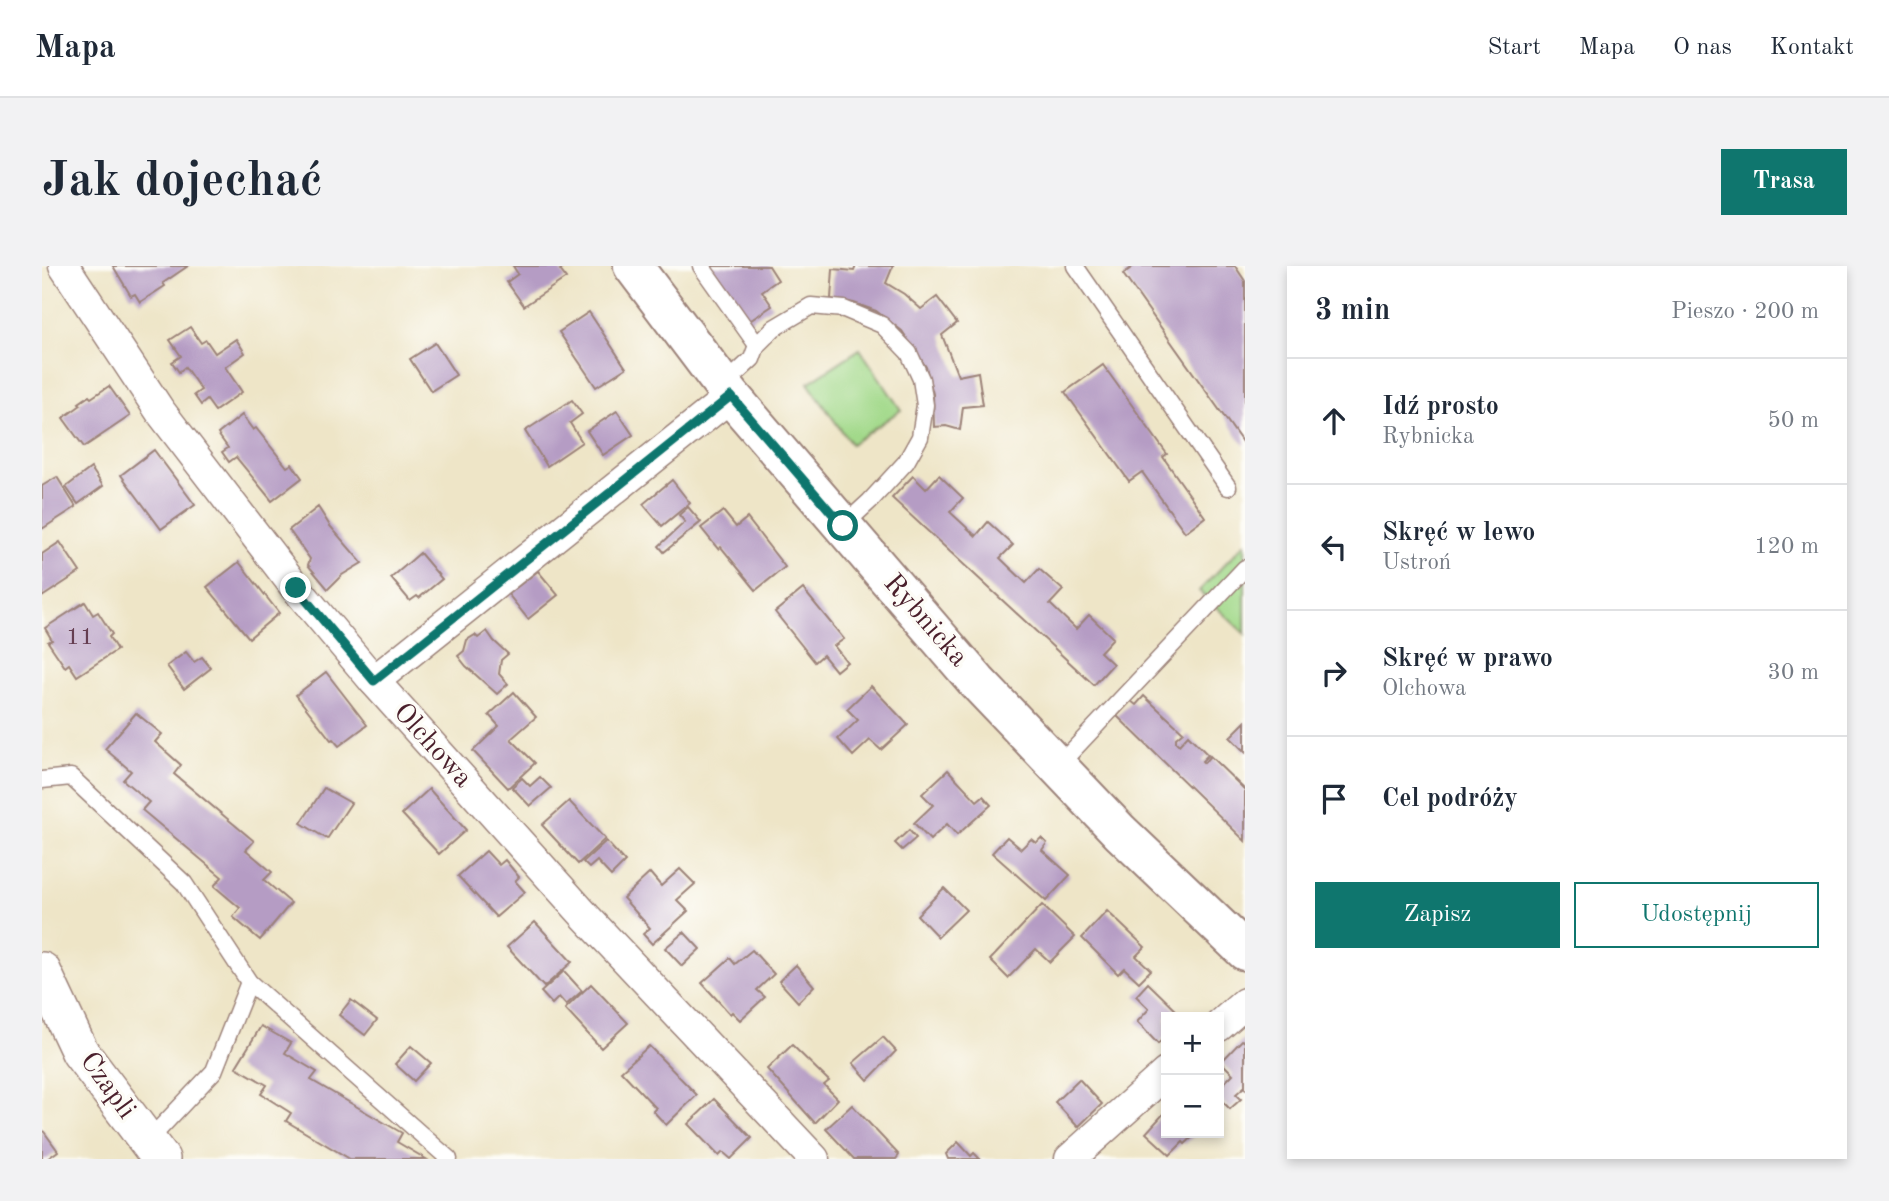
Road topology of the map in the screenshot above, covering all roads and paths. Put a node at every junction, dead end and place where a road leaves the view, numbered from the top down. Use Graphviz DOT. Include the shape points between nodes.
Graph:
graph roads {
  1 [pos="64,266"];
  2 [pos="633,266"];
  3 [pos="701,266"];
  4 [pos="1075,266"];
  5 [pos="757,345"];
  6 [pos="727,391"];
  7 [pos="1228,487"];
  8 [pos="843,526"];
  9 [pos="1245,568"];
  10 [pos="374,681"];
  11 [pos="1058,766"];
  12 [pos="42,780"];
  13 [pos="1245,951"];
  14 [pos="42,971"];
  15 [pos="249,982"];
  16 [pos="1245,1003"];
  17 [pos="1224,1022"];
  18 [pos="1164,1075"];
  19 [pos="154,1150"];
  20 [pos="449,1159"];
  21 [pos="814,1159"];
  22 [pos="1070,1159"];
  1 -- 10 [label="street, Olchowa" via="160,411"];
  2 -- 6 [label="main road, Rybnicka"];
  3 -- 5 [label="lane"];
  4 -- 7 [label="lane"];
  5 -- 6 [label="lane"];
  5 -- 8 [label="lane" via="774,328 811,306 844,309 882,325 909,353 922,379 925,405 920,437 906,462"];
  6 -- 8 [label="main road, Rybnicka"];
  6 -- 10 [label="street"];
  8 -- 11 [label="main road, Rybnicka" via="976,682"];
  9 -- 11 [label="lane"];
  10 -- 21 [label="street, Olchowa" via="586,917"];
  11 -- 13 [label="main road, Rybnicka"];
  12 -- 15 [label="lane" via="71,777 184,883"];
  14 -- 19 [label="street, Czapli" via="80,1052"];
  15 -- 19 [label="lane" via="214,1071"];
  15 -- 20 [label="lane"];
  16 -- 17 [label="street"];
  18 -- 22 [label="street"];
}
